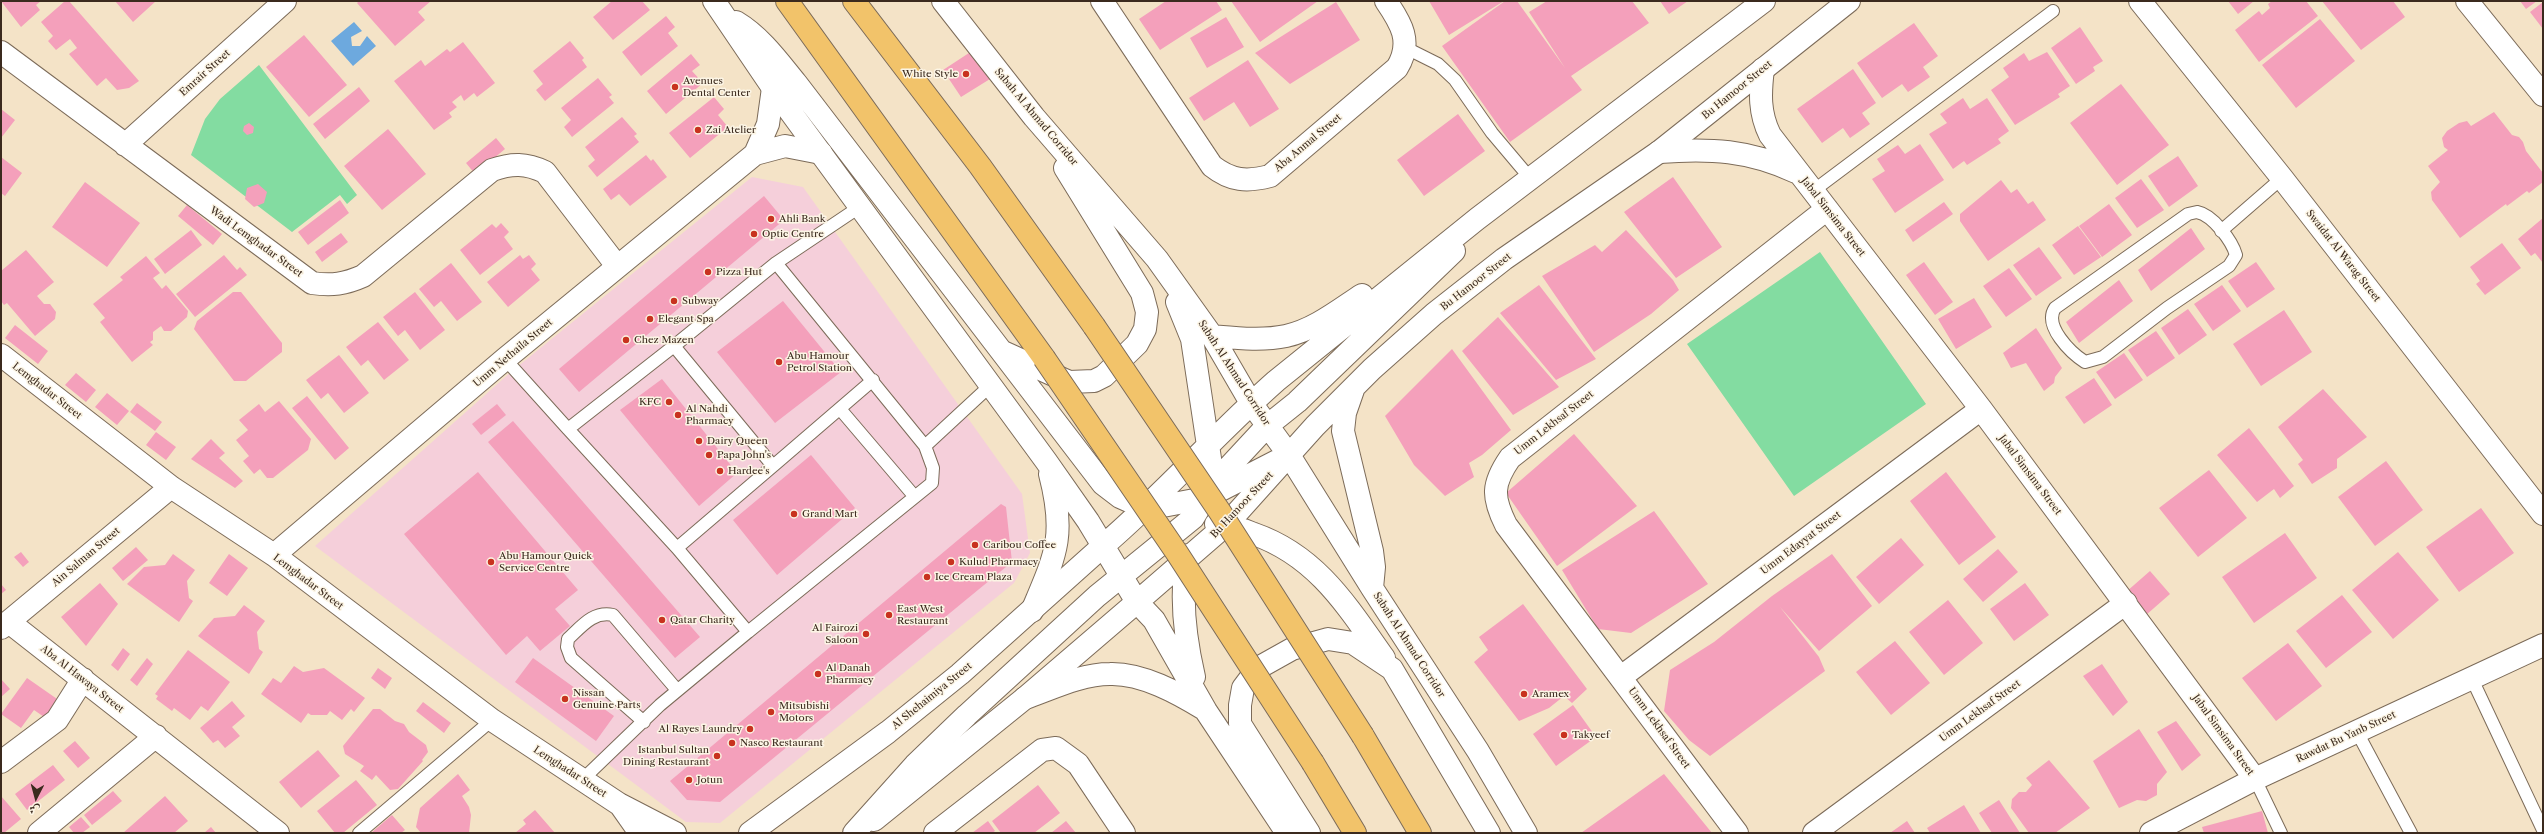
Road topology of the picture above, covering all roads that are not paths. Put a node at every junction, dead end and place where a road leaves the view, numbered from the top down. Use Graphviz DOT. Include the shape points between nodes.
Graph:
graph roads {
  1 [pos="285,1"];
  2 [pos="788,1"];
  3 [pos="854,1"];
  4 [pos="943,1"];
  5 [pos="1102,1"];
  6 [pos="1386,1"];
  7 [pos="1764,1"];
  8 [pos="1849,1"];
  9 [pos="2140,1"];
  10 [pos="2467,1"];
  11 [pos="719,8"];
  12 [pos="2053,11"];
  13 [pos="1406,48"];
  14 [pos="1,52"];
  15 [pos="1763,69"];
  16 [pos="773,88"];
  17 [pos="2543,95"];
  18 [pos="1034,117"];
  19 [pos="125,145"];
  20 [pos="1659,152"];
  21 [pos="821,153"];
  22 [pos="755,154"];
  23 [pos="1800,174"];
  24 [pos="1530,178"];
  25 [pos="2282,178"];
  26 [pos="1813,191"];
  27 [pos="861,206"];
  28 [pos="1827,209"];
  29 [pos="1477,219"];
  30 [pos="2221,231"];
  31 [pos="1157,259"];
  32 [pos="776,263"];
  33 [pos="617,266"];
  34 [pos="1212,336"];
  35 [pos="674,346"];
  36 [pos="1000,350"];
  37 [pos="1,355"];
  38 [pos="505,359"];
  39 [pos="873,380"];
  40 [pos="992,384"];
  41 [pos="1354,387"];
  42 [pos="1251,403"];
  43 [pos="840,409"];
  44 [pos="1981,409"];
  45 [pos="1268,426"];
  46 [pos="568,429"];
  47 [pos="925,446"];
  48 [pos="1208,446"];
  49 [pos="1289,455"];
  50 [pos="1046,461"];
  51 [pos="773,466"];
  52 [pos="171,487"];
  53 [pos="2537,493"];
  54 [pos="915,497"];
  55 [pos="1207,497"];
  56 [pos="1147,509"];
  57 [pos="2543,514"];
  58 [pos="1193,523"];
  59 [pos="1227,524"];
  60 [pos="1103,546"];
  61 [pos="677,548"];
  62 [pos="274,555"];
  63 [pos="1186,562"];
  64 [pos="1121,576"];
  65 [pos="1372,588"];
  66 [pos="1137,602"];
  67 [pos="2126,603"];
  68 [pos="1032,611"];
  69 [pos="5,625"];
  70 [pos="748,632"];
  71 [pos="2543,645"];
  72 [pos="1392,669"];
  73 [pos="1621,677"];
  74 [pos="82,679"];
  75 [pos="2472,679"];
  76 [pos="677,690"];
  77 [pos="1024,698"];
  78 [pos="1206,711"];
  79 [pos="492,720"];
  80 [pos="644,722"];
  81 [pos="2357,732"];
  82 [pos="156,736"];
  83 [pos="1,762"];
  84 [pos="2255,779"];
  85 [pos="582,780"];
  86 [pos="619,804"];
  87 [pos="942,830"];
  88 [pos="2543,830"];
  89 [pos="2156,832"];
  90 [pos="39,833"];
  91 [pos="278,833"];
  92 [pos="359,833"];
  93 [pos="640,833"];
  94 [pos="675,833"];
  95 [pos="750,833"];
  96 [pos="854,833"];
  97 [pos="858,833"];
  98 [pos="1124,833"];
  99 [pos="1287,833"];
  100 [pos="1309,833"];
  101 [pos="1355,833"];
  102 [pos="1420,833"];
  103 [pos="1489,833"];
  104 [pos="1526,833"];
  105 [pos="1736,833"];
  106 [pos="1814,833"];
  107 [pos="2281,833"];
  108 [pos="2411,833"];
  1 -- 19 [label="street, Emrair Street"];
  2 -- 101 [label="highway, bridge" via="1044,358 1177,553"];
  3 -- 102 [label="highway, bridge" via="980,166 1094,326 1220,512 1363,736"];
  4 -- 18 [label="street, Sabah Al Ahmad Corridor"];
  5 -- 13 [label="street, Aba Anmal Street" via="1212,166 1237,180 1270,176 1397,68"];
  6 -- 13 [label="street" via="1402,24"];
  7 -- 24 [label="street"];
  8 -- 15 [label="street, Bu Hamoor Street"];
  9 -- 25 [label="street, Swaidat Al Warag Street"];
  10 -- 17 [label="street"];
  11 -- 16 [label="street"];
  11 -- 36 [label="street" via="748,29 796,83"];
  12 -- 26 [label="lane"];
  13 -- 24 [label="lane" via="1438,64 1455,80 1492,133"];
  14 -- 19 [label="street, Wadi Lemghadar Street"];
  15 -- 20 [label="street, Bu Hamoor Street"];
  15 -- 23 [label="street, Jabal Simsima Street" via="1763,120 1770,134"];
  16 -- 21 [label="street"];
  16 -- 22 [label="street, Umm Nethaila Street" via="768,124"];
  18 -- 31 [label="street, Sabah Al Ahmad Corridor"];
  18 -- 36 [label="street" via="1142,293 1147,312 1146,329 1137,344 1104,376 1094,381 1069,382"];
  19 -- 33 [label="street, Wadi Lemghadar Street" via="312,283 331,286 363,276 492,170 518,164 532,166 545,172"];
  20 -- 23 [label="street, Jabal Simsima Street" via="1688,150 1747,154 1770,159"];
  20 -- 41 [label="street, Bu Hamoor Street" via="1504,259 1434,314"];
  21 -- 22 [label="street, Umm Nethaila Street" via="785,146"];
  21 -- 27 [label="street"];
  22 -- 33 [label="street, Umm Nethaila Street"];
  23 -- 26 [label="street, Jabal Simsima Street"];
  24 -- 29 [label="street"];
  25 -- 30 [label="lane"];
  25 -- 53 [label="street, Swaidat Al Warag Street"];
  26 -- 28 [label="street, Jabal Simsima Street"];
  27 -- 32 [label="lane"];
  27 -- 40 [label="street"];
  28 -- 44 [label="street, Jabal Simsima Street"];
  28 -- 73 [label="street, Umm Lekhsaf Street" via="1510,458 1499,474 1494,491 1498,510 1506,525"];
  29 -- 34 [label="street" via="1329,317 1305,329 1287,336 1269,338"];
  29 -- 42 [label="street"];
  29 -- 45 [label="street" via="1456,248 1432,274 1297,402"];
  30 -- 30 [label="lane" via="2234,248 2236,255 2229,266 2167,308 2104,357 2085,362 2073,353 2052,325 2051,316 2055,308 2188,214 2197,212 2207,215"];
  31 -- 34 [label="street, Sabah Al Ahmad Corridor"];
  31 -- 48 [label="street" via="1192,339"];
  32 -- 35 [label="lane"];
  32 -- 39 [label="lane"];
  33 -- 38 [label="street, Umm Nethaila Street"];
  34 -- 42 [label="street, Sabah Al Ahmad Corridor"];
  35 -- 46 [label="lane"];
  35 -- 51 [label="lane"];
  36 -- 56 [label="street" via="1103,484 1120,497"];
  37 -- 52 [label="street, Lemghadar Street"];
  38 -- 46 [label="lane"];
  38 -- 62 [label="street, Umm Nethaila Street"];
  39 -- 43 [label="lane"];
  39 -- 47 [label="lane"];
  40 -- 47 [label="lane"];
  40 -- 50 [label="street"];
  41 -- 49 [label="street, Bu Hamoor Street"];
  41 -- 65 [label="street" via="1345,413 1343,431 1372,550"];
  42 -- 45 [label="street, Sabah Al Ahmad Corridor"];
  42 -- 48 [label="street"];
  43 -- 51 [label="lane"];
  43 -- 54 [label="lane"];
  44 -- 67 [label="street, Jabal Simsima Street"];
  44 -- 73 [label="street, Umm Edayyat Street"];
  45 -- 49 [label="street, Sabah Al Ahmad Corridor"];
  45 -- 55 [label="street" via="1228,468"];
  46 -- 61 [label="lane"];
  47 -- 54 [label="lane" via="933,468 932,483"];
  48 -- 55 [label="street" via="1212,472"];
  48 -- 56 [label="street"];
  49 -- 55 [label="street"];
  49 -- 59 [label="street, Bu Hamoor Street"];
  49 -- 65 [label="street, Sabah Al Ahmad Corridor"];
  50 -- 60 [label="street"];
  50 -- 68 [label="street" via="1055,494 1059,529 1054,560"];
  51 -- 61 [label="lane"];
  52 -- 62 [label="street, Lemghadar Street"];
  52 -- 69 [label="street, Ain Salman Street"];
  53 -- 57 [label="street, Swaidat Al Warag Street"];
  54 -- 70 [label="lane"];
  55 -- 56 [label="street"];
  55 -- 58 [label="street"];
  56 -- 60 [label="street"];
  58 -- 59 [label="street"];
  58 -- 60 [label="street" via="1151,525 1133,530"];
  58 -- 63 [label="street"];
  58 -- 64 [label="street"];
  59 -- 63 [label="street, Bu Hamoor Street"];
  59 -- 72 [label="street" via="1276,541 1300,555 1349,608"];
  60 -- 64 [label="street"];
  60 -- 68 [label="street, Al Shehaimiya Street"];
  61 -- 70 [label="lane"];
  62 -- 79 [label="street, Lemghadar Street"];
  63 -- 66 [label="street, Bu Hamoor Street"];
  63 -- 78 [label="street" via="1184,622 1188,652"];
  64 -- 66 [label="street"];
  64 -- 96 [label="street" via="915,765"];
  65 -- 104 [label="street, Sabah Al Ahmad Corridor" via="1478,751"];
  66 -- 77 [label="street"];
  66 -- 78 [label="street" via="1154,620"];
  67 -- 84 [label="street, Jabal Simsima Street"];
  67 -- 106 [label="street, Umm Lekhsaf Street"];
  68 -- 95 [label="street, Al Shehaimiya Street" via="888,732"];
  69 -- 74 [label="street, Aba Al Hawaya Street"];
  70 -- 76 [label="lane"];
  71 -- 75 [label="street, Rawdat Bu Yanb Street"];
  72 -- 100 [label="street" via="1353,643 1328,639 1292,649 1258,668 1243,688 1240,724"];
  72 -- 103 [label="street"];
  73 -- 105 [label="street, Umm Lekhsaf Street"];
  74 -- 82 [label="street, Aba Al Hawaya Street"];
  74 -- 83 [label="street" via="57,720"];
  75 -- 81 [label="street, Rawdat Bu Yanb Street"];
  75 -- 88 [label="lane"];
  76 -- 80 [label="lane"];
  76 -- 80 [label="lane" via="613,615 602,612 568,639 567,647 571,658"];
  77 -- 78 [label="street" via="1076,680 1110,674 1144,680 1177,692"];
  77 -- 97 [label="street"];
  78 -- 99 [label="street"];
  79 -- 85 [label="street, Lemghadar Street"];
  79 -- 92 [label="lane"];
  80 -- 85 [label="lane"];
  81 -- 84 [label="street, Rawdat Bu Yanb Street"];
  81 -- 108 [label="lane"];
  82 -- 90 [label="street"];
  82 -- 91 [label="street, Aba Al Hawaya Street"];
  84 -- 89 [label="street, Rawdat Bu Yanb Street"];
  84 -- 107 [label="lane"];
  85 -- 86 [label="street, Lemghadar Street"];
  86 -- 93 [label="street, Lemghadar Street"];
  86 -- 94 [label="street, Lemghadar Street"];
  87 -- 98 [label="street" via="1042,750 1056,748 1078,764"];
}
